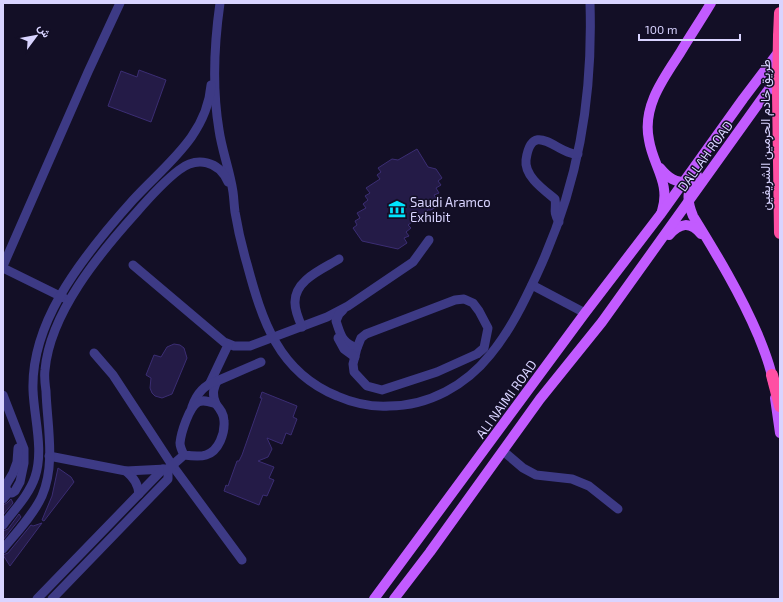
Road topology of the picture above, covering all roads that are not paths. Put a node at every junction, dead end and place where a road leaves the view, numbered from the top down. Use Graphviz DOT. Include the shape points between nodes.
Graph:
graph roads {
  1 [pos="120,3"];
  2 [pos="220,3"];
  3 [pos="590,3"];
  4 [pos="711,3"];
  5 [pos="780,13"];
  6 [pos="780,50"];
  7 [pos="215,60"];
  8 [pos="780,74"];
  9 [pos="651,150"];
  10 [pos="578,154"];
  11 [pos="709,173"];
  12 [pos="688,183"];
  13 [pos="234,196"];
  14 [pos="688,201"];
  15 [pos="660,215"];
  16 [pos="559,222"];
  17 [pos="780,233"];
  18 [pos="429,240"];
  19 [pos="652,254"];
  20 [pos="716,254"];
  21 [pos="339,259"];
  22 [pos="134,265"];
  23 [pos="3,267"];
  24 [pos="532,285"];
  25 [pos="60,296"];
  26 [pos="69,301"];
  27 [pos="348,306"];
  28 [pos="585,312"];
  29 [pos="327,317"];
  30 [pos="302,327"];
  31 [pos="273,338"];
  32 [pos="228,345"];
  33 [pos="357,348"];
  34 [pos="94,353"];
  35 [pos="355,357"];
  36 [pos="261,362"];
  37 [pos="772,374"];
  38 [pos="213,382"];
  39 [pos="3,395"];
  40 [pos="216,404"];
  41 [pos="780,406"];
  42 [pos="191,408"];
  43 [pos="780,433"];
  44 [pos="503,450"];
  45 [pos="184,455"];
  46 [pos="50,456"];
  47 [pos="168,468"];
  48 [pos="126,471"];
  49 [pos="139,494"];
  50 [pos="6,496"];
  51 [pos="23,499"];
  52 [pos="37,506"];
  53 [pos="618,509"];
  54 [pos="3,525"];
  55 [pos="3,549"];
  56 [pos="242,560"];
  57 [pos="37,599"];
  58 [pos="52,599"];
  59 [pos="374,599"];
  60 [pos="394,599"];
  1 -- 23 [label="street"];
  2 -- 7 [label="street"];
  3 -- 10 [label="street" via="589,85"];
  4 -- 9 [label="main road" via="652,101 648,126"];
  5 -- 17 [label="highway, طريق خادم الحرمين الشريفين, bridge"];
  6 -- 12 [label="main road, DALLAH ROAD" via="743,99"];
  7 -- 13 [label="street" via="219,131"];
  7 -- 25 [label="street" via="206,108 188,142 116,219"];
  8 -- 11 [label="main road, DALLAH ROAD"];
  9 -- 12 [label="main road" via="665,175 675,181"];
  9 -- 15 [label="main road" via="664,184 664,200"];
  10 -- 16 [label="street"];
  10 -- 16 [label="street" via="570,154 544,140 533,142 528,149 527,168 534,180 555,199 554,211"];
  11 -- 12 [label="main road" via="701,180"];
  11 -- 14 [label="main road, DALLAH ROAD"];
  12 -- 14 [label="main road"];
  12 -- 15 [label="main road, DALLAH ROAD"];
  13 -- 26 [label="street" via="224,174 218,168 203,162 184,166 154,193 120,231"];
  13 -- 31 [label="street" via="241,245 261,313"];
  14 -- 19 [label="main road, DALLAH ROAD"];
  14 -- 20 [label="main road" via="693,216"];
  15 -- 28 [label="main road, ALI NAIMI ROAD"];
  16 -- 24 [label="street"];
  18 -- 27 [label="street" via="412,262"];
  19 -- 20 [label="main road" via="681,225 691,226 700,232"];
  19 -- 44 [label="main road"];
  20 -- 37 [label="main road" via="749,313"];
  21 -- 30 [label="street" via="298,288 295,303"];
  22 -- 32 [label="street"];
  23 -- 25 [label="street"];
  24 -- 28 [label="street"];
  24 -- 31 [label="street" via="511,323 483,364 452,388 414,404 369,405 329,393 290,363"];
  25 -- 26 [label="street"];
  25 -- 51 [label="street" via="42,335 36,361 33,390 37,467 35,477"];
  26 -- 46 [label="street" via="52,337 45,370"];
  27 -- 29 [label="street"];
  27 -- 33 [label="street" via="338,314 336,321 342,338"];
  28 -- 59 [label="main road, ALI NAIMI ROAD"];
  29 -- 30 [label="street"];
  29 -- 35 [label="street" via="344,349"];
  30 -- 31 [label="street"];
  31 -- 32 [label="street" via="250,346"];
  32 -- 38 [label="street"];
  33 -- 35 [label="street"];
  33 -- 35 [label="street" via="361,338 366,334 455,300 473,302 488,328 484,348 477,354 437,372 382,390 367,386 354,372"];
  34 -- 47 [label="street" via="122,389"];
  36 -- 38 [label="street"];
  37 -- 41 [label="highway"];
  37 -- 43 [label="main road"];
  38 -- 40 [label="street"];
  38 -- 42 [label="street" via="196,397"];
  39 -- 50 [label="street" via="18,435 17,462 6,485"];
  40 -- 42 [label="street" via="203,400"];
  40 -- 45 [label="street" via="224,421 223,436 219,444 206,455"];
  42 -- 45 [label="street" via="180,445"];
  44 -- 53 [label="street" via="523,468 536,474 572,479 589,486"];
  44 -- 60 [label="main road"];
  45 -- 47 [label="street"];
  46 -- 48 [label="street"];
  46 -- 52 [label="street" via="46,484"];
  47 -- 48 [label="street"];
  47 -- 49 [label="street"];
  47 -- 56 [label="street"];
  47 -- 58 [label="street" via="168,479"];
  48 -- 49 [label="street" via="137,484"];
  49 -- 57 [label="street"];
  51 -- 52 [label="street" via="27,508"];
  51 -- 54 [label="street"];
  52 -- 55 [label="street"];
}
